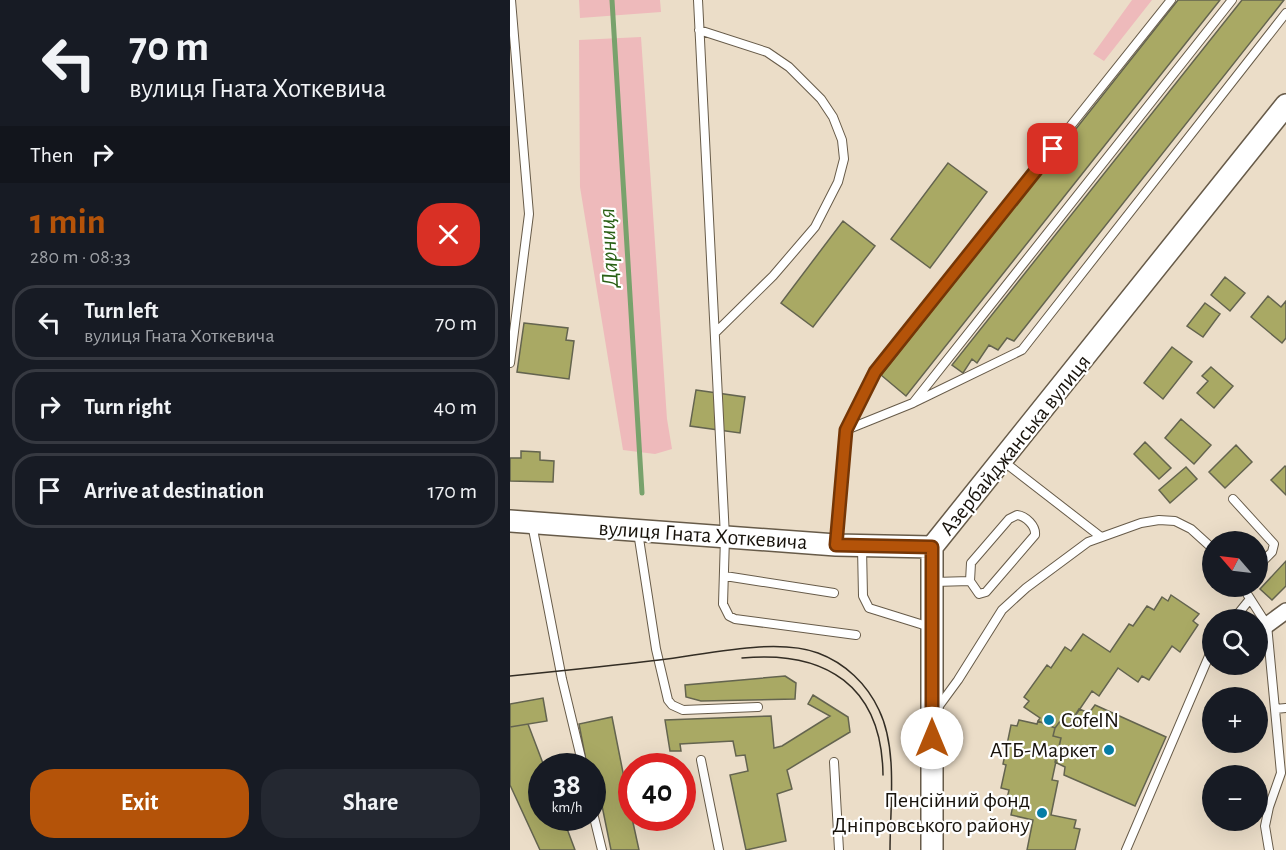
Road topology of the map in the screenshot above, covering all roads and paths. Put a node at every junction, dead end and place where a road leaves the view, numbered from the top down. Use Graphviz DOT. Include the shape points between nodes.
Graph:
graph roads {
  1 [pos="511,0"];
  2 [pos="698,0"];
  3 [pos="1171,0"];
  4 [pos="1232,0"];
  5 [pos="1286,13"];
  6 [pos="699,30"];
  7 [pos="1286,105"];
  8 [pos="716,332"];
  9 [pos="510,363"];
  10 [pos="913,404"];
  11 [pos="846,430"];
  12 [pos="1003,461"];
  13 [pos="1233,499"];
  14 [pos="510,521"];
  15 [pos="531,523"];
  16 [pos="638,530"];
  17 [pos="1263,531"];
  18 [pos="1268,536"];
  19 [pos="725,537"];
  20 [pos="1101,537"];
  21 [pos="1202,539"];
  22 [pos="836,545"];
  23 [pos="862,546"];
  24 [pos="932,547"];
  25 [pos="1268,556"];
  26 [pos="724,576"];
  27 [pos="970,581"];
  28 [pos="932,582"];
  29 [pos="834,593"];
  30 [pos="1250,599"];
  31 [pos="1242,609"];
  32 [pos="1257,609"];
  33 [pos="1285,612"];
  34 [pos="1268,624"];
  35 [pos="932,627"];
  36 [pos="856,635"];
  37 [pos="1268,636"];
  38 [pos="1202,672"];
  39 [pos="758,707"];
  40 [pos="1286,708"];
  41 [pos="1275,709"];
  42 [pos="932,716"];
  43 [pos="580,753"];
  44 [pos="701,760"];
  45 [pos="834,762"];
  46 [pos="1284,774"];
  47 [pos="597,831"];
  48 [pos="602,850"];
  49 [pos="720,850"];
  50 [pos="839,850"];
  51 [pos="932,850"];
  52 [pos="1126,850"];
  53 [pos="1269,850"];
  1 -- 9 [label="lane" via="529,214"];
  2 -- 6 [label="lane"];
  3 -- 11 [label="lane" via="875,372"];
  4 -- 10 [label="lane"];
  5 -- 10 [label="lane" via="1022,350"];
  6 -- 8 [label="lane"];
  6 -- 8 [label="lane" via="767,52 789,67 833,117 844,159 838,182 815,227 773,276"];
  7 -- 12 [label="street, Азербайджанська вулиця"];
  8 -- 19 [label="lane"];
  10 -- 11 [label="lane"];
  11 -- 22 [label="lane"];
  12 -- 20 [label="lane"];
  12 -- 24 [label="street, Азербайджанська вулиця"];
  13 -- 17 [label="lane"];
  14 -- 15 [label="street, вулиця Гната Хоткевича"];
  15 -- 16 [label="street, вулиця Гната Хоткевича"];
  15 -- 43 [label="lane"];
  16 -- 19 [label="street, вулиця Гната Хоткевича"];
  16 -- 39 [label="lane" via="668,700 683,710"];
  18 -- 25 [label="lane" via="1275,544"];
  19 -- 22 [label="street, вулиця Гната Хоткевича"];
  19 -- 26 [label="lane"];
  20 -- 21 [label="lane" via="1159,520 1175,521"];
  20 -- 42 [label="lane" via="1088,542 1002,610"];
  22 -- 23 [label="street, вулиця Гната Хоткевича"];
  23 -- 24 [label="street, вулиця Гната Хоткевича"];
  23 -- 35 [label="lane" via="864,596 869,608"];
  24 -- 28 [label="street, Азербайджанська вулиця"];
  26 -- 29 [label="lane"];
  26 -- 36 [label="lane" via="723,604 735,619"];
  27 -- 27 [label="lane" via="971,563 1009,519 1022,515 1035,530 1031,540 986,592 980,594"];
  27 -- 28 [label="lane"];
  28 -- 35 [label="street, Азербайджанська вулиця"];
  30 -- 31 [label="lane"];
  30 -- 32 [label="lane"];
  33 -- 34 [label="street"];
  35 -- 42 [label="street, Азербайджанська вулиця"];
  37 -- 41 [label="lane"];
  38 -- 52 [label="lane"];
  40 -- 41 [label="lane"];
  41 -- 46 [label="lane"];
  42 -- 51 [label="street, Азербайджанська вулиця"];
  44 -- 49 [label="lane"];
  45 -- 50 [label="lane"];
  46 -- 53 [label="lane" via="1265,826"];
  47 -- 48 [label="lane"];
}
